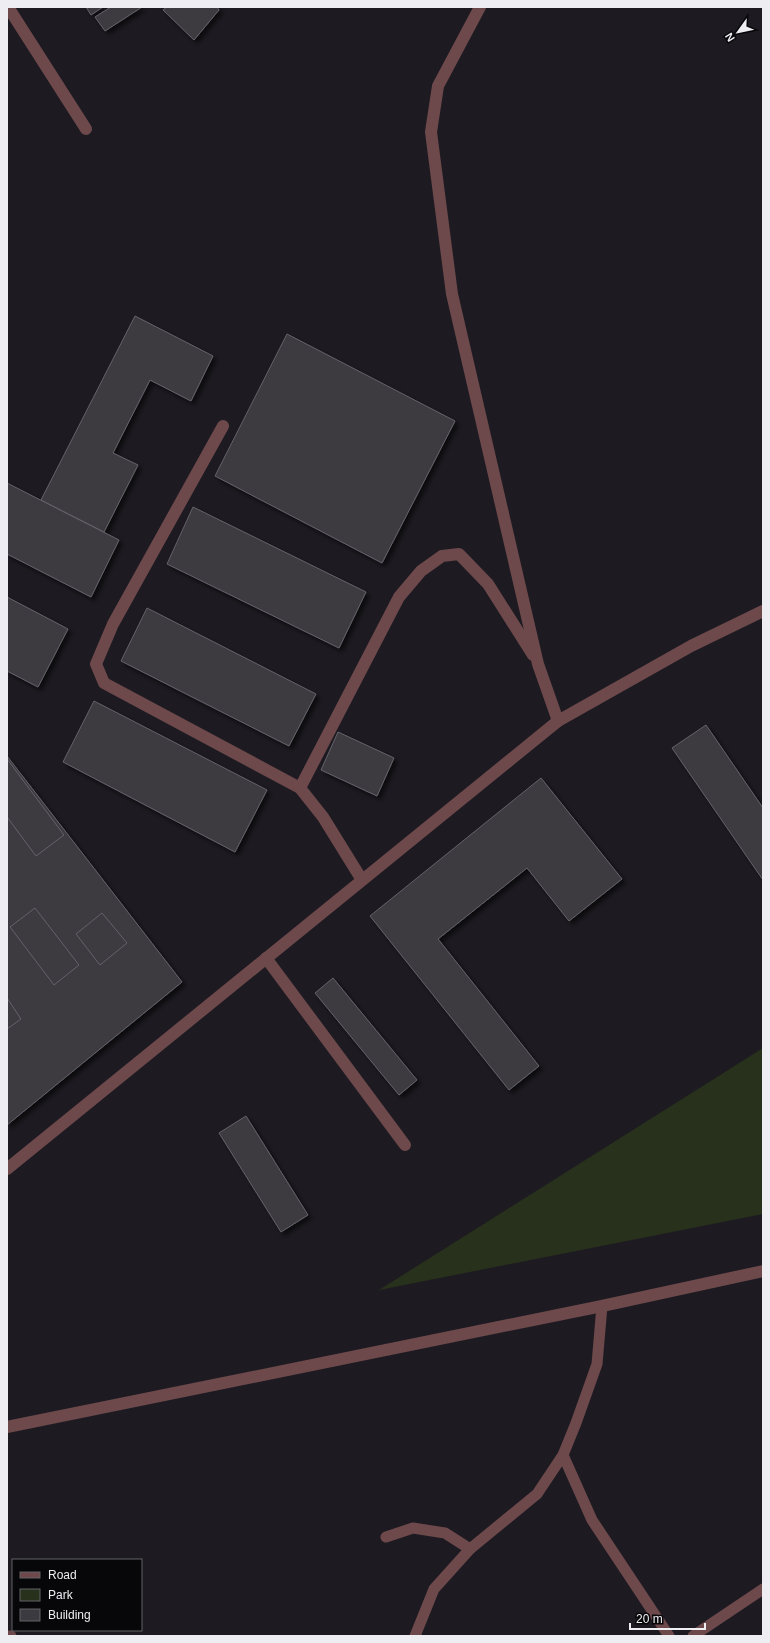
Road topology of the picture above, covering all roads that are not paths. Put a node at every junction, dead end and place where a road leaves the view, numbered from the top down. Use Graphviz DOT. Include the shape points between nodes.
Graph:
graph roads {
  1 [pos="8,7"];
  2 [pos="480,7"];
  3 [pos="86,128"];
  4 [pos="223,426"];
  5 [pos="763,611"];
  6 [pos="538,664"];
  7 [pos="558,721"];
  8 [pos="300,788"];
  9 [pos="362,880"];
  10 [pos="266,958"];
  11 [pos="405,1145"];
  12 [pos="7,1169"];
  13 [pos="763,1271"];
  14 [pos="602,1306"];
  15 [pos="7,1427"];
  16 [pos="563,1456"];
  17 [pos="386,1537"];
  18 [pos="470,1550"];
  19 [pos="763,1589"];
  20 [pos="7,1636"];
  21 [pos="11,1636"];
  22 [pos="415,1636"];
  23 [pos="670,1636"];
  24 [pos="693,1636"];
  1 -- 3 [label="street"];
  2 -- 6 [label="street" via="438,86 431,132 452,294"];
  4 -- 8 [label="street" via="113,624 96,664 104,683"];
  5 -- 7 [label="street" via="691,646"];
  6 -- 7 [label="street"];
  6 -- 8 [label="street" via="488,584 459,554 442,556 421,571 399,597"];
  7 -- 9 [label="street"];
  8 -- 9 [label="street" via="323,817"];
  9 -- 10 [label="street"];
  10 -- 11 [label="street"];
  10 -- 12 [label="street"];
  13 -- 14 [label="street"];
  14 -- 15 [label="street"];
  14 -- 16 [label="lane" via="597,1364"];
  16 -- 18 [label="lane" via="537,1494"];
  16 -- 23 [label="lane" via="592,1520"];
  17 -- 18 [label="lane" via="413,1528 445,1533"];
  18 -- 22 [label="lane" via="434,1589"];
  19 -- 24 [label="lane"];
  20 -- 21 [label="lane"];
}
